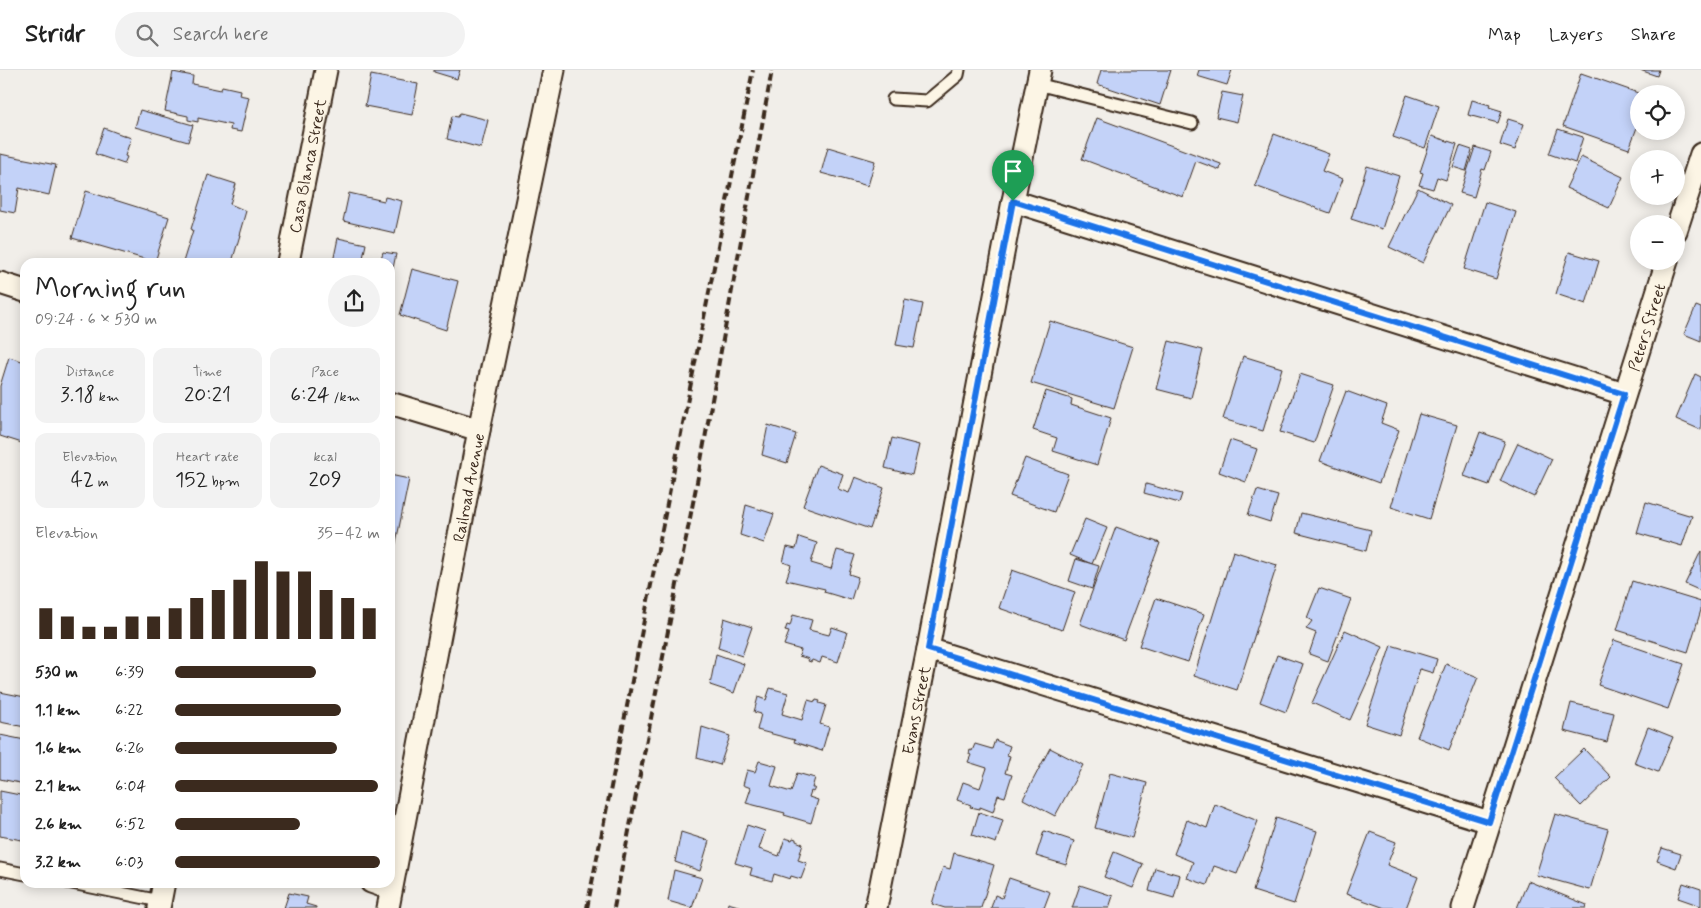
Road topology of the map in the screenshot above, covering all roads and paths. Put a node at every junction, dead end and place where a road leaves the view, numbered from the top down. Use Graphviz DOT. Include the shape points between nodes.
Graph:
graph roads {
  1 [pos="326,70"];
  2 [pos="554,70"];
  3 [pos="959,70"];
  4 [pos="1039,77"];
  5 [pos="893,99"];
  6 [pos="1192,123"];
  7 [pos="1701,154"];
  8 [pos="1013,201"];
  9 [pos="1681,215"];
  10 [pos="289,258"];
  11 [pos="1664,270"];
  12 [pos="0,283"];
  13 [pos="20,289"];
  14 [pos="1624,394"];
  15 [pos="395,405"];
  16 [pos="479,430"];
  17 [pos="928,649"];
  18 [pos="1489,822"];
  19 [pos="395,835"];
  20 [pos="0,869"];
  21 [pos="20,873"];
  22 [pos="105,888"];
  23 [pos="161,897"];
  24 [pos="876,908"];
  25 [pos="1462,908"];
  1 -- 10 [label="street, Casa Blanca Street"];
  2 -- 16 [label="street, Railroad Avenue"];
  3 -- 5 [label="lane" via="958,75 927,101"];
  4 -- 6 [label="lane"];
  4 -- 8 [label="street, Evans Street"];
  7 -- 9 [label="street"];
  8 -- 14 [label="street"];
  8 -- 17 [label="street, Evans Street"];
  11 -- 14 [label="street, Peters Street"];
  12 -- 13 [label="street"];
  14 -- 18 [label="street, Peters Street"];
  15 -- 16 [label="street"];
  16 -- 19 [label="street, Railroad Avenue"];
  17 -- 18 [label="street"];
  17 -- 24 [label="street, Evans Street"];
  18 -- 25 [label="street, Peters Street"];
  20 -- 21 [label="lane"];
  22 -- 23 [label="lane"];
}
